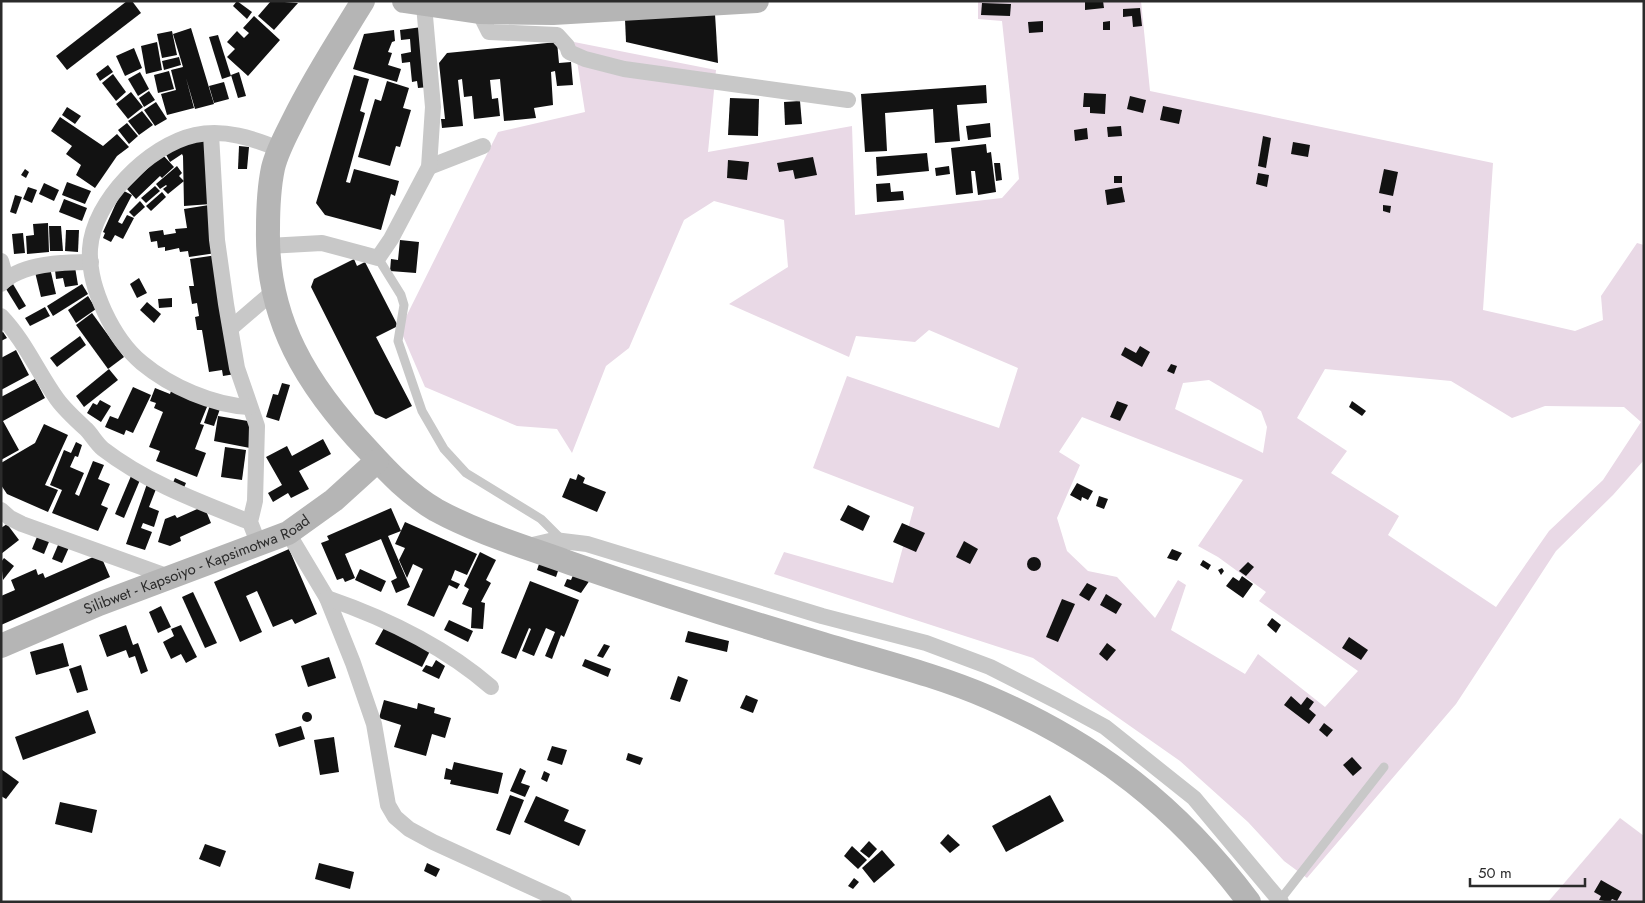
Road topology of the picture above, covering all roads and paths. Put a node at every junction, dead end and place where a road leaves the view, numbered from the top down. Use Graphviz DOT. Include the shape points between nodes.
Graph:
graph roads {
  1 [pos="363,1"];
  2 [pos="757,1"];
  3 [pos="414,3"];
  4 [pos="479,12"];
  5 [pos="848,100"];
  6 [pos="211,134"];
  7 [pos="483,146"];
  8 [pos="279,149"];
  9 [pos="429,167"];
  10 [pos="268,246"];
  11 [pos="378,258"];
  12 [pos="1,261"];
  13 [pos="91,262"];
  14 [pos="4,282"];
  15 [pos="273,292"];
  16 [pos="1,316"];
  17 [pos="231,328"];
  18 [pos="249,408"];
  19 [pos="377,461"];
  20 [pos="1,510"];
  21 [pos="250,522"];
  22 [pos="288,533"];
  23 [pos="561,540"];
  24 [pos="259,544"];
  25 [pos="524,547"];
  26 [pos="172,578"];
  27 [pos="327,598"];
  28 [pos="1,646"];
  29 [pos="491,687"];
  30 [pos="1384,767"];
  31 [pos="1280,901"];
  32 [pos="564,902"];
  33 [pos="1249,902"];
  1 -- 8 [label="main road" via="312,83"];
  2 -- 4 [label="main road" via="552,13"];
  3 -- 4 [label="main road"];
  3 -- 9 [label="street" via="433,107"];
  4 -- 5 [label="street" via="489,32 557,35 569,52 605,65"];
  6 -- 8 [label="street" via="247,136"];
  6 -- 13 [label="street" via="175,142 126,177 98,221 90,248"];
  6 -- 17 [label="street" via="217,240"];
  7 -- 9 [label="street"];
  8 -- 10 [label="main road" via="268,208"];
  9 -- 11 [label="street" via="396,231"];
  10 -- 11 [label="street" via="322,242"];
  10 -- 15 [label="main road"];
  11 -- 23 [label="lane" via="401,295 404,305 398,340 422,411 444,450 466,473 541,519"];
  12 -- 14 [label="street"];
  13 -- 14 [label="street" via="56,262"];
  13 -- 18 [label="street" via="94,289 123,341 141,362 199,395 230,406"];
  15 -- 17 [label="street"];
  15 -- 19 [label="main road" via="282,324 299,361 319,392"];
  16 -- 21 [label="street" via="17,332 56,397 104,449 151,479"];
  17 -- 18 [label="street" via="237,368"];
  18 -- 21 [label="street" via="257,426"];
  19 -- 22 [label="main road, Silibwet - Kapsoiyo - Kapsimotwa Road" via="334,500"];
  19 -- 25 [label="main road" via="407,489 439,511"];
  20 -- 26 [label="street" via="22,524"];
  21 -- 24 [label="street"];
  22 -- 24 [label="main road, Silibwet - Kapsoiyo - Kapsimotwa Road"];
  22 -- 27 [label="street"];
  23 -- 25 [label="street"];
  23 -- 31 [label="street" via="587,544 822,616 926,643 990,667 1049,696 1105,727 1194,798"];
  24 -- 26 [label="main road, Silibwet - Kapsoiyo - Kapsimotwa Road"];
  25 -- 33 [label="main road" via="697,606 988,697 1092,752 1144,789 1196,837"];
  26 -- 28 [label="main road, Silibwet - Kapsoiyo - Kapsimotwa Road" via="99,604"];
  27 -- 29 [label="street" via="382,620 450,656"];
  27 -- 32 [label="street" via="374,724 388,805 395,817 434,842"];
  30 -- 31 [label="lane"];
}
